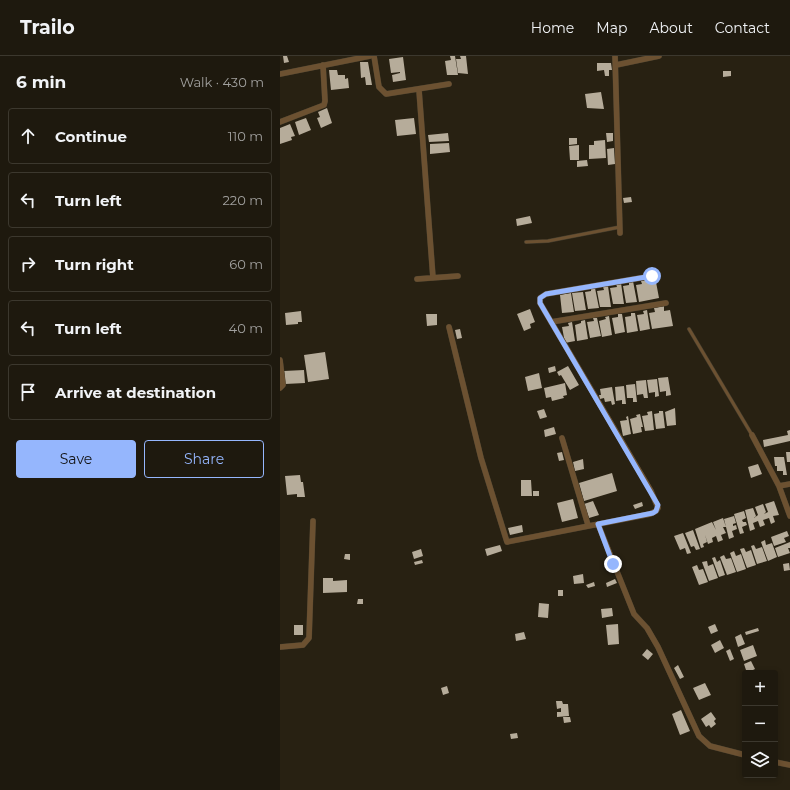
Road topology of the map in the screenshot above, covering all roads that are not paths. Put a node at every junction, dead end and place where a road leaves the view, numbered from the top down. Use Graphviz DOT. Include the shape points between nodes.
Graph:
graph roads {
  1 [pos="370,56"];
  2 [pos="374,56"];
  3 [pos="615,56"];
  4 [pos="659,56"];
  5 [pos="322,65"];
  6 [pos="616,65"];
  7 [pos="280,74"];
  8 [pos="449,84"];
  9 [pos="419,90"];
  10 [pos="280,122"];
  11 [pos="620,227"];
  12 [pos="620,233"];
  13 [pos="526,242"];
  14 [pos="458,276"];
  15 [pos="652,276"];
  16 [pos="433,278"];
  17 [pos="417,279"];
  18 [pos="666,302"];
  19 [pos="551,322"];
  20 [pos="449,327"];
  21 [pos="689,328"];
  22 [pos="280,360"];
  23 [pos="280,388"];
  24 [pos="752,435"];
  25 [pos="562,438"];
  26 [pos="790,484"];
  27 [pos="779,486"];
  28 [pos="790,516"];
  29 [pos="313,521"];
  30 [pos="598,524"];
  31 [pos="588,525"];
  32 [pos="280,647"];
  33 [pos="742,754"];
  34 [pos="778,763"];
  35 [pos="790,765"];
  1 -- 5 [label="street"];
  2 -- 9 [label="street" via="379,87 386,94"];
  3 -- 6 [label="street"];
  4 -- 6 [label="street"];
  5 -- 7 [label="street"];
  5 -- 10 [label="street" via="324,105"];
  6 -- 11 [label="street"];
  8 -- 9 [label="street"];
  9 -- 16 [label="street"];
  11 -- 12 [label="street"];
  11 -- 13 [label="lane" via="548,241"];
  14 -- 16 [label="street"];
  15 -- 19 [label="street" via="546,294 540,298 540,303"];
  16 -- 17 [label="street"];
  18 -- 19 [label="street"];
  19 -- 30 [label="street" via="658,505 653,513"];
  20 -- 31 [label="street" via="481,458 507,542"];
  21 -- 24 [label="lane"];
  22 -- 23 [label="street" via="283,385"];
  24 -- 27 [label="street"];
  25 -- 31 [label="street"];
  26 -- 27 [label="street"];
  27 -- 28 [label="street"];
  29 -- 32 [label="street" via="308,642 303,645"];
  30 -- 31 [label="street"];
  30 -- 33 [label="street" via="634,614 658,647 699,736 710,746"];
  34 -- 35 [label="street"];
}
